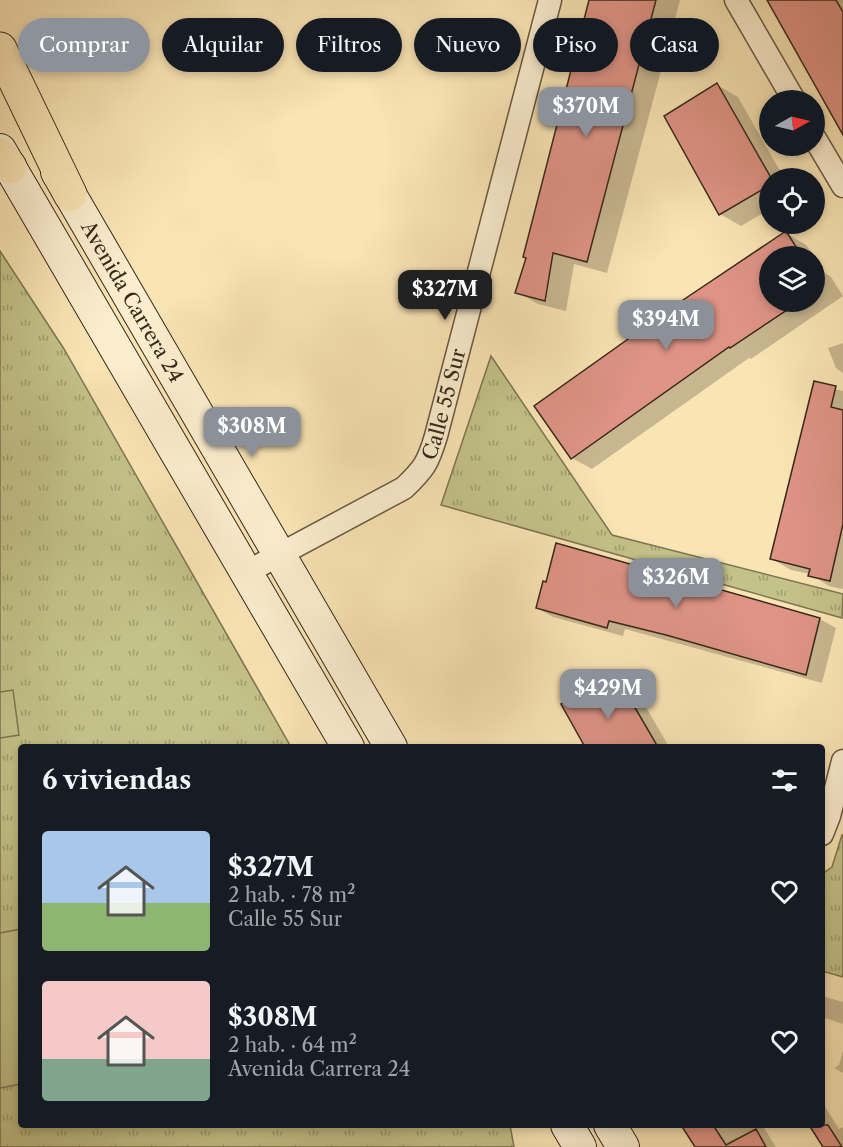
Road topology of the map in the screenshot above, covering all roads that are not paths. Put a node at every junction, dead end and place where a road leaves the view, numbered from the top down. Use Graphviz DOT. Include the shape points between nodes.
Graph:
graph roads {
  1 [pos="550,0"];
  2 [pos="736,0"];
  3 [pos="0,49"];
  4 [pos="0,73"];
  5 [pos="788,90"];
  6 [pos="825,156"];
  7 [pos="3,157"];
  8 [pos="843,186"];
  9 [pos="70,194"];
  10 [pos="279,555"];
  11 [pos="247,572"];
  12 [pos="346,744"];
  13 [pos="389,744"];
  14 [pos="843,761"];
  15 [pos="825,826"];
  16 [pos="569,1128"];
  17 [pos="612,1128"];
  18 [pos="580,1147"];
  19 [pos="623,1147"];
  1 -- 10 [label="street, Calle 55 Sur" via="431,455 424,469 404,488"];
  2 -- 5 [label="street"];
  3 -- 9 [label="highway"];
  4 -- 9 [label="main road, Avenida Carrera 24"];
  6 -- 8 [label="street"];
  7 -- 11 [label="main road, Avenida Carrera 24"];
  9 -- 10 [label="main road, Avenida Carrera 24"];
  10 -- 11 [label="street, Calle 55 Sur"];
  10 -- 13 [label="main road, Avenida Carrera 24"];
  11 -- 12 [label="main road, Avenida Carrera 24"];
  14 -- 15 [label="street"];
  16 -- 18 [label="main road"];
  17 -- 19 [label="main road"];
}
